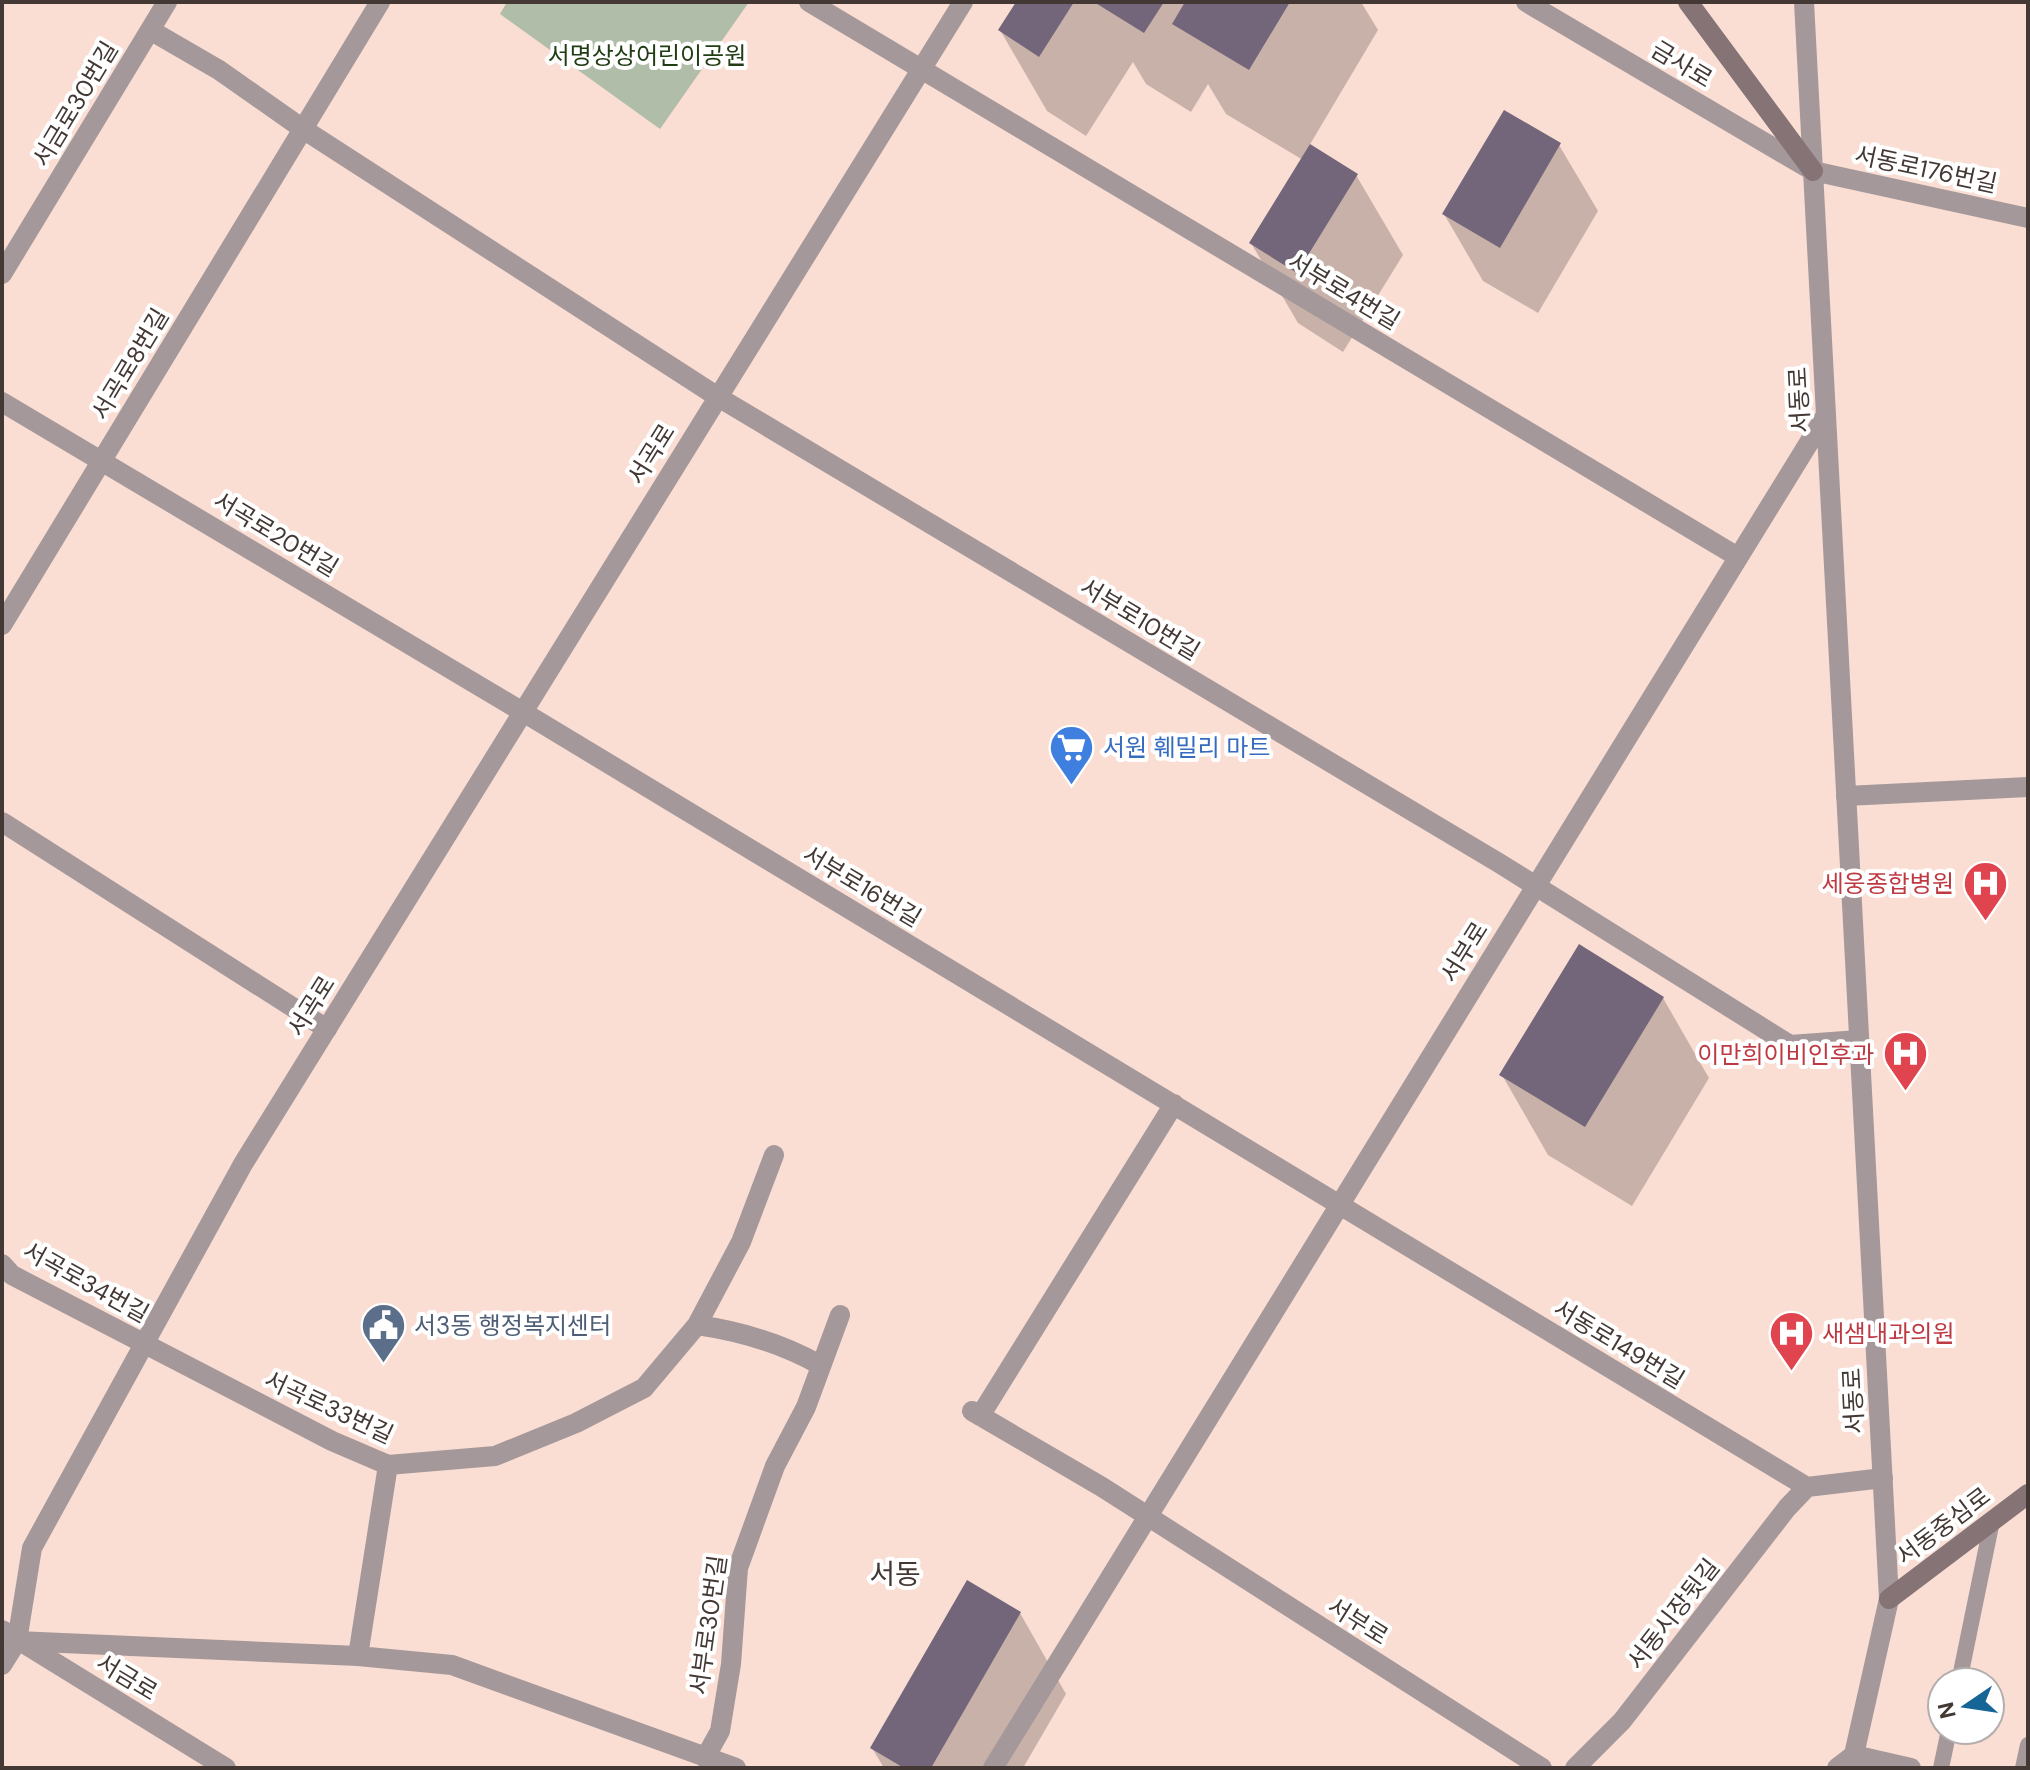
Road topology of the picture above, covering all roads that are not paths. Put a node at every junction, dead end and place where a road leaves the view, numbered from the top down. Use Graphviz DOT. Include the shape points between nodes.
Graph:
graph roads {
  1 [pos="167,2"];
  2 [pos="380,2"];
  3 [pos="809,2"];
  4 [pos="963,2"];
  5 [pos="1526,2"];
  6 [pos="1688,2"];
  7 [pos="1804,2"];
  8 [pos="150,30"];
  9 [pos="923,69"];
  10 [pos="303,129"];
  11 [pos="1813,171"];
  12 [pos="2028,218"];
  13 [pos="2,274"];
  14 [pos="718,397"];
  15 [pos="2,402"];
  16 [pos="1826,415"];
  17 [pos="102,461"];
  18 [pos="1738,557"];
  19 [pos="2,625"];
  20 [pos="523,712"];
  21 [pos="2028,787"];
  22 [pos="1846,796"];
  23 [pos="2,822"];
  24 [pos="1536,886"];
  25 [pos="327,1029"];
  26 [pos="1859,1040"];
  27 [pos="1174,1104"];
  28 [pos="774,1155"];
  29 [pos="1339,1206"];
  30 [pos="2,1264"];
  31 [pos="840,1315"];
  32 [pos="697,1325"];
  33 [pos="146,1344"];
  34 [pos="820,1365"];
  35 [pos="388,1465"];
  36 [pos="1883,1478"];
  37 [pos="1807,1487"];
  38 [pos="2028,1494"];
  39 [pos="1147,1517"];
  40 [pos="1992,1521"];
  41 [pos="1889,1599"];
  42 [pos="10,1636"];
  43 [pos="358,1656"];
  44 [pos="2,1665"];
  45 [pos="1962,1666"];
  46 [pos="2028,1745"];
  47 [pos="1946,1746"];
  48 [pos="705,1758"];
  49 [pos="1852,1761"];
  50 [pos="226,1768"];
  51 [pos="736,1768"];
  52 [pos="993,1768"];
  53 [pos="1542,1768"];
  54 [pos="1575,1768"];
  55 [pos="1837,1768"];
  56 [pos="1911,1768"];
  57 [pos="1941,1768"];
  58 [pos="2023,1768"];
  1 -- 8 [label="street, 서금로30번길"];
  2 -- 10 [label="street, 서곡로8번길"];
  3 -- 9 [label="street"];
  4 -- 9 [label="street, 서곡로"];
  5 -- 11 [label="street, 금사로"];
  6 -- 11 [label="main road"];
  7 -- 11 [label="street, 서동로"];
  8 -- 10 [label="street"];
  8 -- 13 [label="street, 서금로30번길"];
  9 -- 14 [label="street, 서곡로"];
  9 -- 18 [label="street, 서부로4번길"];
  10 -- 14 [label="street"];
  10 -- 17 [label="street, 서곡로8번길"];
  11 -- 12 [label="street, 서동로176번길"];
  11 -- 16 [label="street, 서동로"];
  14 -- 20 [label="street, 서곡로"];
  14 -- 24 [label="street, 서부로10번길"];
  15 -- 17 [label="street, 서곡로20번길"];
  16 -- 18 [label="street, 서부로"];
  16 -- 22 [label="street, 서동로"];
  17 -- 19 [label="street, 서곡로8번길"];
  17 -- 20 [label="street, 서곡로20번길"];
  18 -- 24 [label="street, 서부로"];
  20 -- 25 [label="street, 서곡로"];
  20 -- 27 [label="street, 서부로16번길"];
  21 -- 22 [label="street"];
  22 -- 26 [label="street, 서동로"];
  23 -- 25 [label="street"];
  24 -- 26 [label="street" via="1790,1045"];
  24 -- 29 [label="street, 서부로"];
  25 -- 33 [label="street, 서곡로" via="243,1164"];
  26 -- 36 [label="street, 서동로"];
  27 -- 29 [label="street, 서부로16번길"];
  27 -- 39 [label="street, 서부로" via="976,1414"];
  28 -- 32 [label="street, 서곡로33번길" via="741,1242"];
  29 -- 37 [label="street, 서동로149번길"];
  29 -- 39 [label="street, 서부로"];
  30 -- 33 [label="street, 서곡로34번길" via="12,1275"];
  31 -- 34 [label="street"];
  32 -- 34 [label="street" via="799,1353"];
  32 -- 35 [label="street, 서곡로33번길" via="644,1388 576,1423 495,1456"];
  33 -- 35 [label="street, 서곡로33번길"];
  33 -- 42 [label="street, 서곡로" via="32,1548"];
  34 -- 48 [label="street, 서부로30번길" via="738,1568 720,1731"];
  35 -- 43 [label="street"];
  36 -- 37 [label="street"];
  36 -- 41 [label="street, 서동로"];
  37 -- 54 [label="street, 서동시장뒷길" via="1622,1721"];
  38 -- 40 [label="main road, 서동중심로"];
  39 -- 52 [label="street, 서부로"];
  39 -- 53 [label="street, 서부로"];
  40 -- 41 [label="main road, 서동중심로"];
  40 -- 45 [label="lane"];
  41 -- 49 [label="street, 서동로"];
  42 -- 43 [label="street"];
  42 -- 44 [label="street, 서곡로"];
  42 -- 50 [label="street, 서금로"];
  43 -- 48 [label="street" via="452,1665"];
  46 -- 58 [label="lane"];
  47 -- 57 [label="lane"];
  48 -- 51 [label="street"];
  49 -- 55 [label="street"];
  49 -- 56 [label="street"];
}
